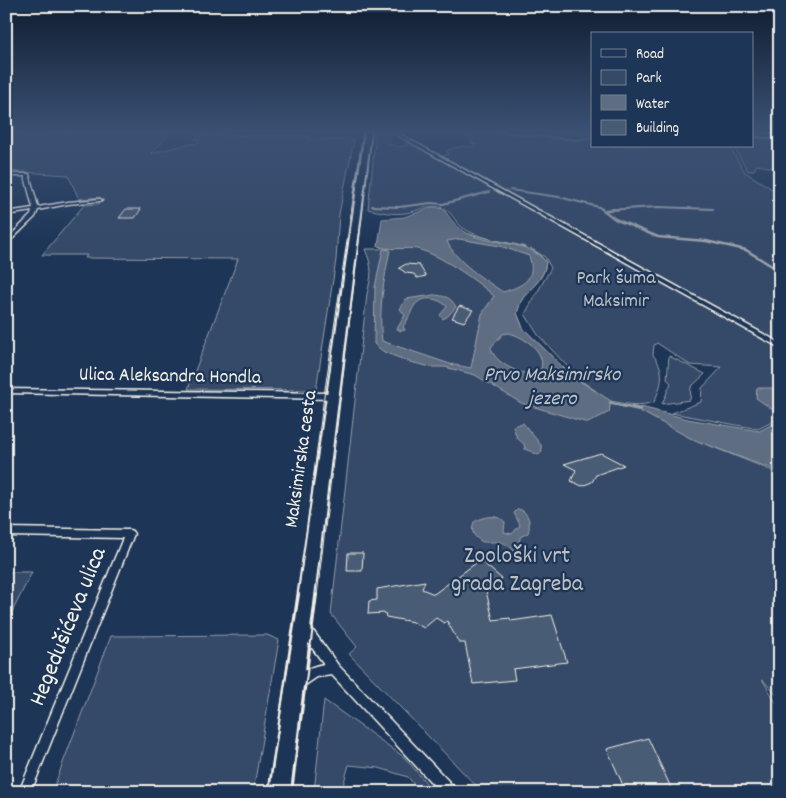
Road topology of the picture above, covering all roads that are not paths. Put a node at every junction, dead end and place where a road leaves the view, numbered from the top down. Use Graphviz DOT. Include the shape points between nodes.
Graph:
graph roads {
  1 [pos="363,169"];
  2 [pos="461,169"];
  3 [pos="6,176"];
  4 [pos="100,200"];
  5 [pos="36,208"];
  6 [pos="6,214"];
  7 [pos="6,243"];
  8 [pos="780,346"];
  9 [pos="6,392"];
  10 [pos="333,396"];
  11 [pos="6,532"];
  12 [pos="302,625"];
  13 [pos="334,669"];
  14 [pos="294,688"];
  15 [pos="25,792"];
  16 [pos="280,792"];
  17 [pos="449,792"];
  1 -- 10 [label="main road, Maksimirska cesta"];
  2 -- 8 [label="street"];
  3 -- 5 [label="street" via="27,175"];
  4 -- 5 [label="street"];
  5 -- 6 [label="street"];
  5 -- 7 [label="street" via="33,216"];
  9 -- 10 [label="street, Ulica Aleksandra Hondla"];
  10 -- 12 [label="main road, Maksimirska cesta"];
  11 -- 15 [label="street, Hegedušićeva ulica" via="129,534"];
  12 -- 13 [label="street"];
  12 -- 14 [label="main road, Maksimirska cesta"];
  13 -- 14 [label="street" via="308,674"];
  13 -- 17 [label="street"];
  14 -- 16 [label="main road, Maksimirska cesta"];
}
